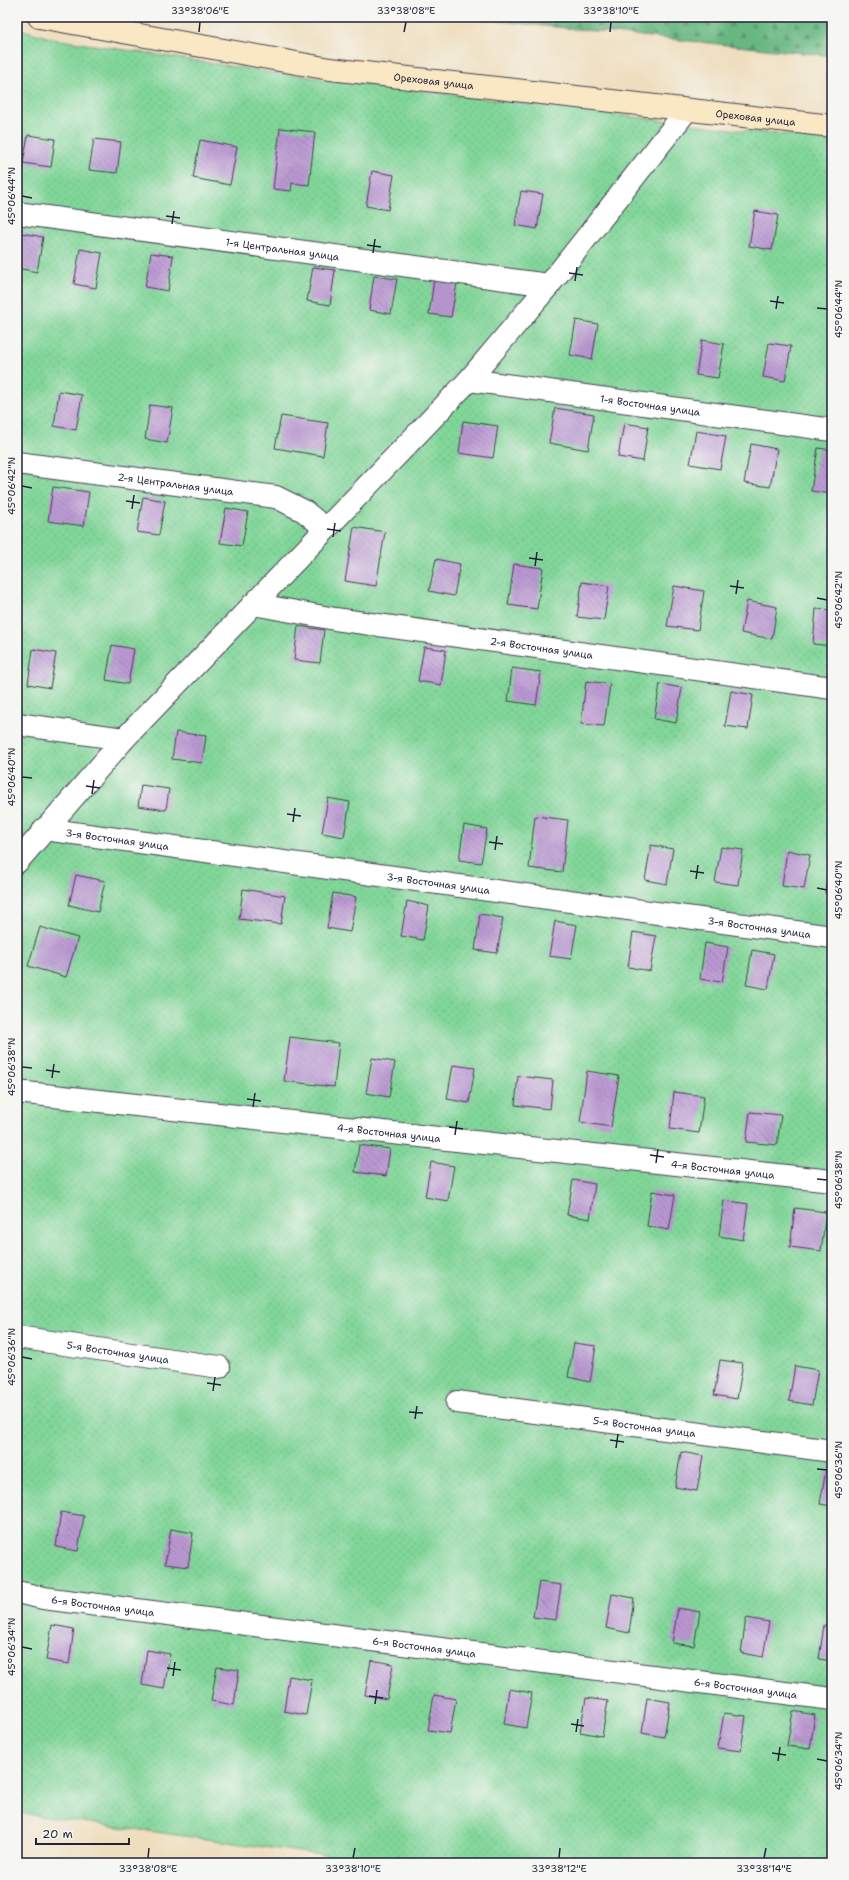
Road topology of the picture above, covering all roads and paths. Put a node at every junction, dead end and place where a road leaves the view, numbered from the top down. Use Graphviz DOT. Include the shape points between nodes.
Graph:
graph roads {
  1 [pos="39,17"];
  2 [pos="687,110"];
  3 [pos="832,126"];
  4 [pos="17,213"];
  5 [pos="549,284"];
  6 [pos="468,380"];
  7 [pos="832,430"];
  8 [pos="17,463"];
  9 [pos="326,529"];
  10 [pos="253,604"];
  11 [pos="832,688"];
  12 [pos="17,724"];
  13 [pos="124,739"];
  14 [pos="44,829"];
  15 [pos="17,862"];
  16 [pos="832,938"];
  17 [pos="18,1095"];
  18 [pos="832,1182"];
  19 [pos="17,1337"];
  20 [pos="219,1366"];
  21 [pos="457,1402"];
  22 [pos="832,1451"];
  23 [pos="17,1592"];
  24 [pos="832,1699"];
  1 -- 2 [label="main road, Ореховая улица" via="330,69"];
  2 -- 3 [label="main road, Ореховая улица"];
  2 -- 5 [label="street"];
  4 -- 5 [label="street, 1-я Центральная улица"];
  5 -- 6 [label="street"];
  6 -- 7 [label="street, 1-я Восточная улица"];
  6 -- 9 [label="street"];
  8 -- 9 [label="street, 2-я Центральная улица" via="276,497 304,511"];
  9 -- 10 [label="street"];
  10 -- 11 [label="street, 2-я Восточная улица" via="335,619"];
  10 -- 13 [label="street"];
  12 -- 13 [label="street"];
  13 -- 14 [label="street"];
  14 -- 15 [label="street"];
  14 -- 16 [label="street, 3-я Восточная улица"];
  17 -- 18 [label="street, 4-я Восточная улица"];
  19 -- 20 [label="street, 5-я Восточная улица"];
  21 -- 22 [label="street, 5-я Восточная улица"];
  23 -- 24 [label="street, 6-я Восточная улица" via="67,1601"];
}
